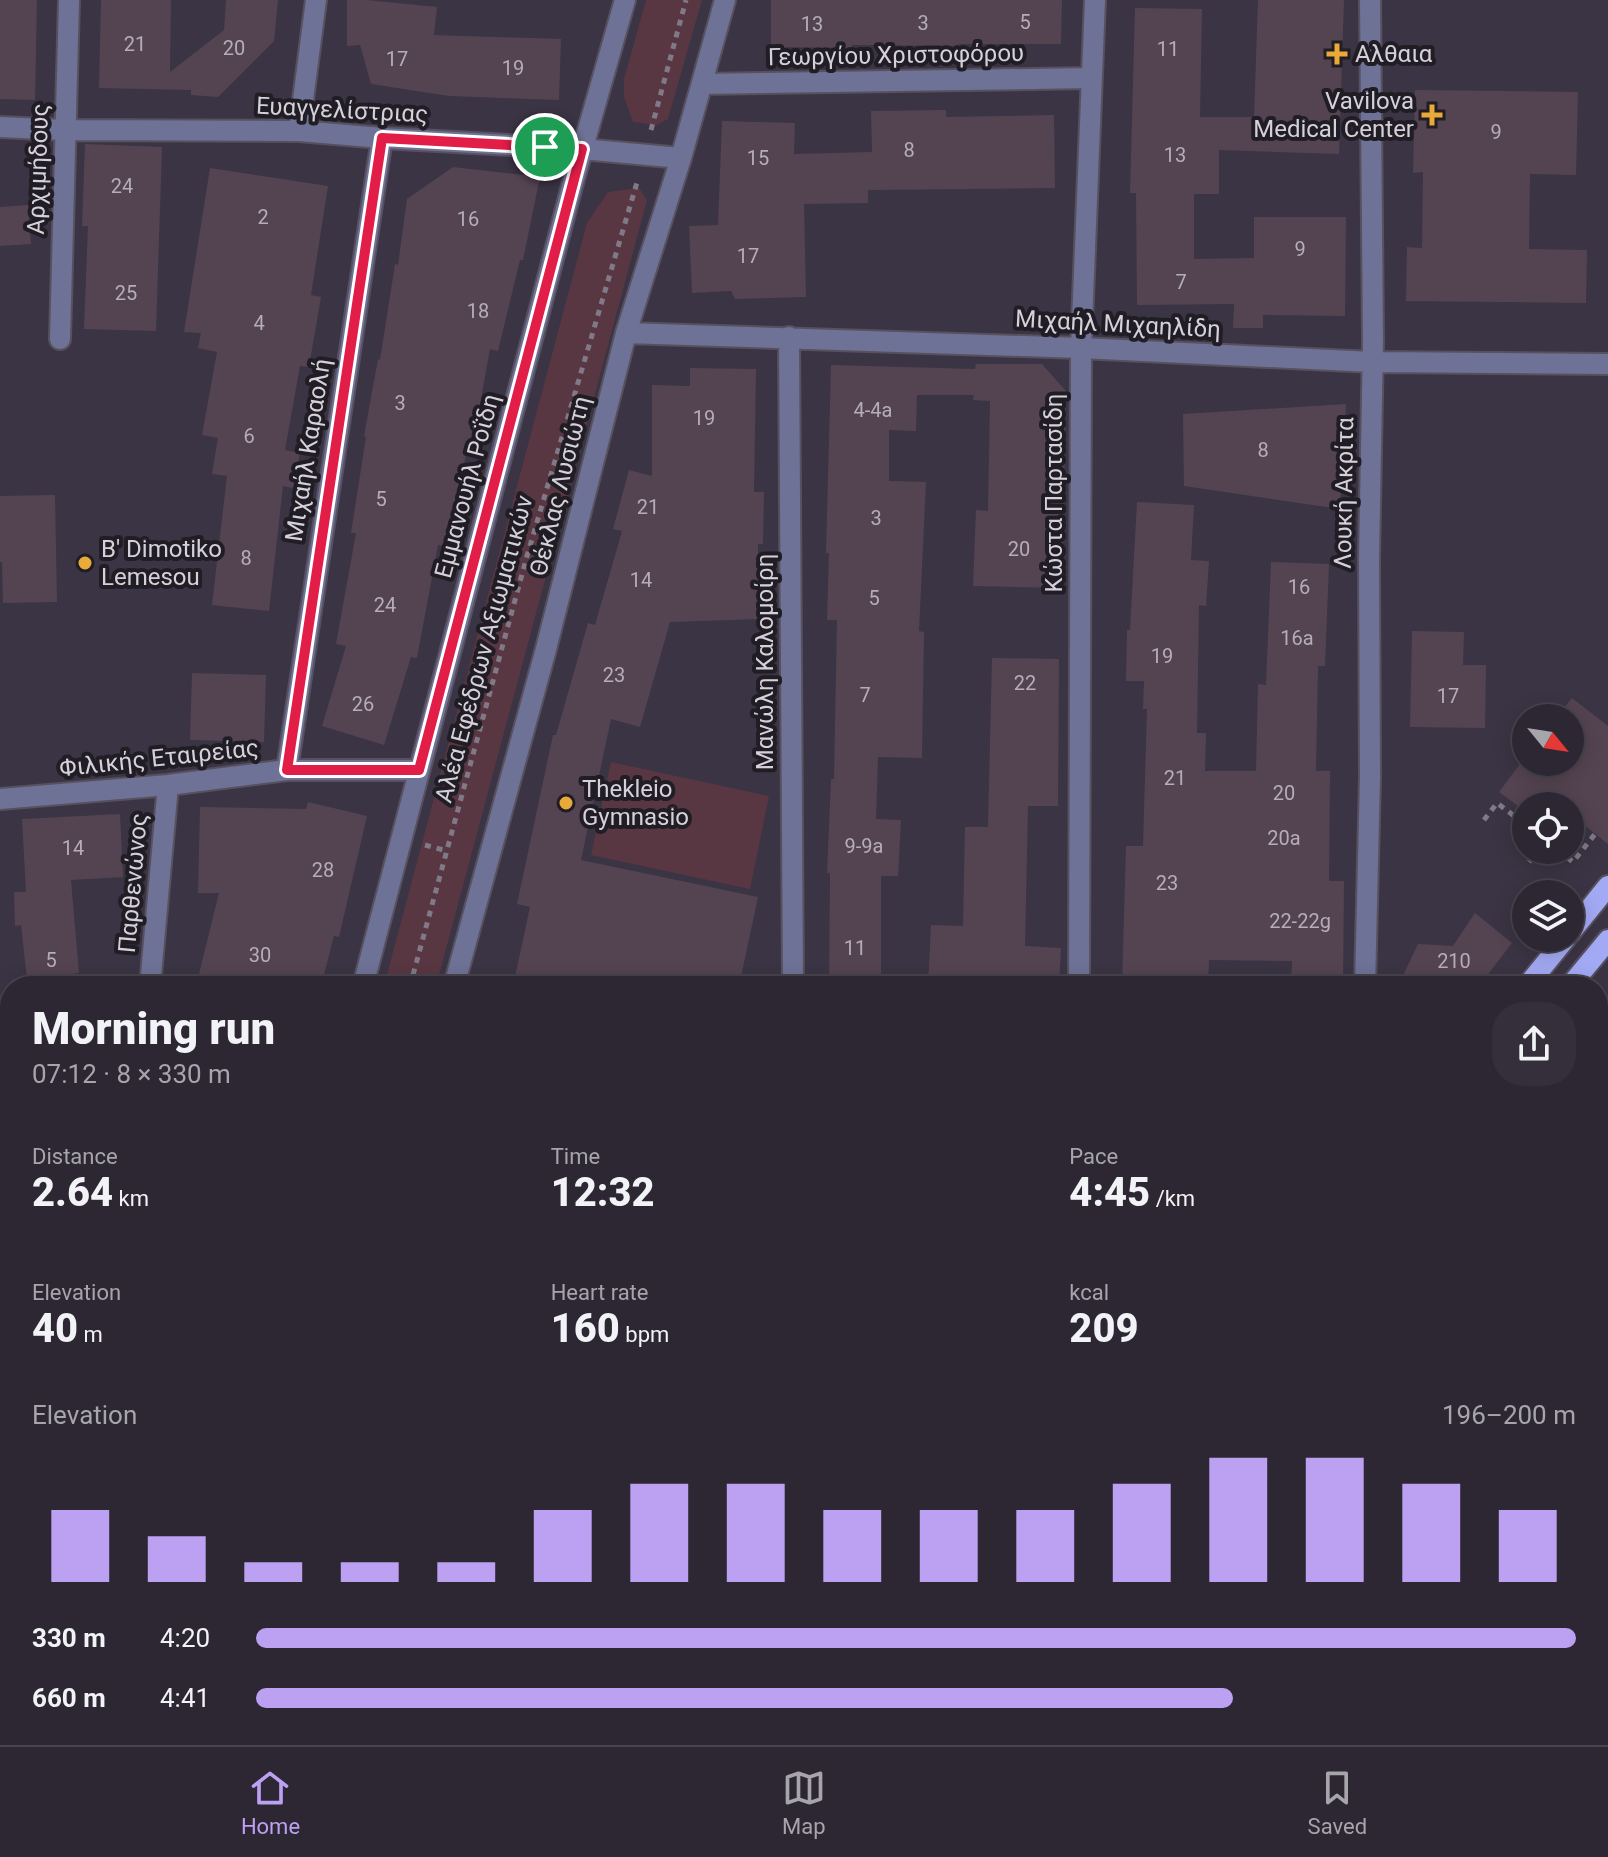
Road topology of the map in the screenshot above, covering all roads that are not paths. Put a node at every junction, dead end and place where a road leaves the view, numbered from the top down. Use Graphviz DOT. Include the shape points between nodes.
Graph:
graph roads {
  1 [pos="69,0"];
  2 [pos="316,0"];
  3 [pos="625,0"];
  4 [pos="725,0"];
  5 [pos="1095,0"];
  6 [pos="1370,0"];
  7 [pos="1091,78"];
  8 [pos="702,84"];
  9 [pos="0,127"];
  10 [pos="65,130"];
  11 [pos="299,131"];
  12 [pos="382,138"];
  13 [pos="582,149"];
  14 [pos="681,158"];
  15 [pos="626,333"];
  16 [pos="789,337"];
  17 [pos="60,339"];
  18 [pos="1081,348"];
  19 [pos="1372,362"];
  20 [pos="1608,364"];
  21 [pos="287,770"];
  22 [pos="419,770"];
  23 [pos="168,785"];
  24 [pos="0,799"];
  25 [pos="1608,886"];
  26 [pos="1584,916"];
  27 [pos="1608,940"];
  28 [pos="1555,952"];
  29 [pos="151,976"];
  30 [pos="366,976"];
  31 [pos="457,976"];
  32 [pos="793,976"];
  33 [pos="1079,976"];
  34 [pos="1365,976"];
  35 [pos="1535,976"];
  36 [pos="1578,976"];
  1 -- 10 [label="street, Αρχιμήδους"];
  2 -- 11 [label="street"];
  3 -- 13 [label="street, Εμμανουήλ Ροΐδη"];
  4 -- 8 [label="street, Θέκλας Λυσιώτη"];
  5 -- 7 [label="street, Κώστα Παρτασίδη"];
  6 -- 19 [label="street, Λουκή Ακρίτα"];
  7 -- 8 [label="street, Γεωργίου Χριστοφόρου"];
  7 -- 18 [label="street, Κώστα Παρτασίδη"];
  8 -- 14 [label="street, Θέκλας Λυσιώτη"];
  9 -- 10 [label="street, Ευαγγελίστριας"];
  10 -- 11 [label="street, Ευαγγελίστριας"];
  10 -- 17 [label="street, Αρχιμήδους"];
  11 -- 12 [label="street, Ευαγγελίστριας"];
  12 -- 13 [label="street, Ευαγγελίστριας"];
  12 -- 21 [label="street, Μιχαήλ Καραολή"];
  13 -- 14 [label="street, Ευαγγελίστριας"];
  13 -- 22 [label="street, Εμμανουήλ Ροΐδη"];
  14 -- 15 [label="street, Θέκλας Λυσιώτη"];
  15 -- 16 [label="street, Μιχαήλ Μιχαηλίδη"];
  15 -- 31 [label="street, Θέκλας Λυσιώτη"];
  16 -- 18 [label="street, Μιχαήλ Μιχαηλίδη"];
  16 -- 32 [label="street, Μανώλη Καλομοίρη"];
  18 -- 19 [label="street, Μιχαήλ Μιχαηλίδη"];
  18 -- 33 [label="street, Κώστα Παρτασίδη"];
  19 -- 20 [label="street, Μιχαήλ Μιχαηλίδη"];
  19 -- 34 [label="street, Λουκή Ακρίτα"];
  21 -- 22 [label="street, Φιλικής Εταιρείας"];
  21 -- 23 [label="street, Φιλικής Εταιρείας"];
  22 -- 30 [label="street, Εμμανουήλ Ροΐδη"];
  23 -- 24 [label="street, Φιλικής Εταιρείας"];
  23 -- 29 [label="street, Παρθενώνος"];
  25 -- 26 [label="main road"];
  27 -- 36 [label="main road"];
  28 -- 35 [label="main road"];
}
